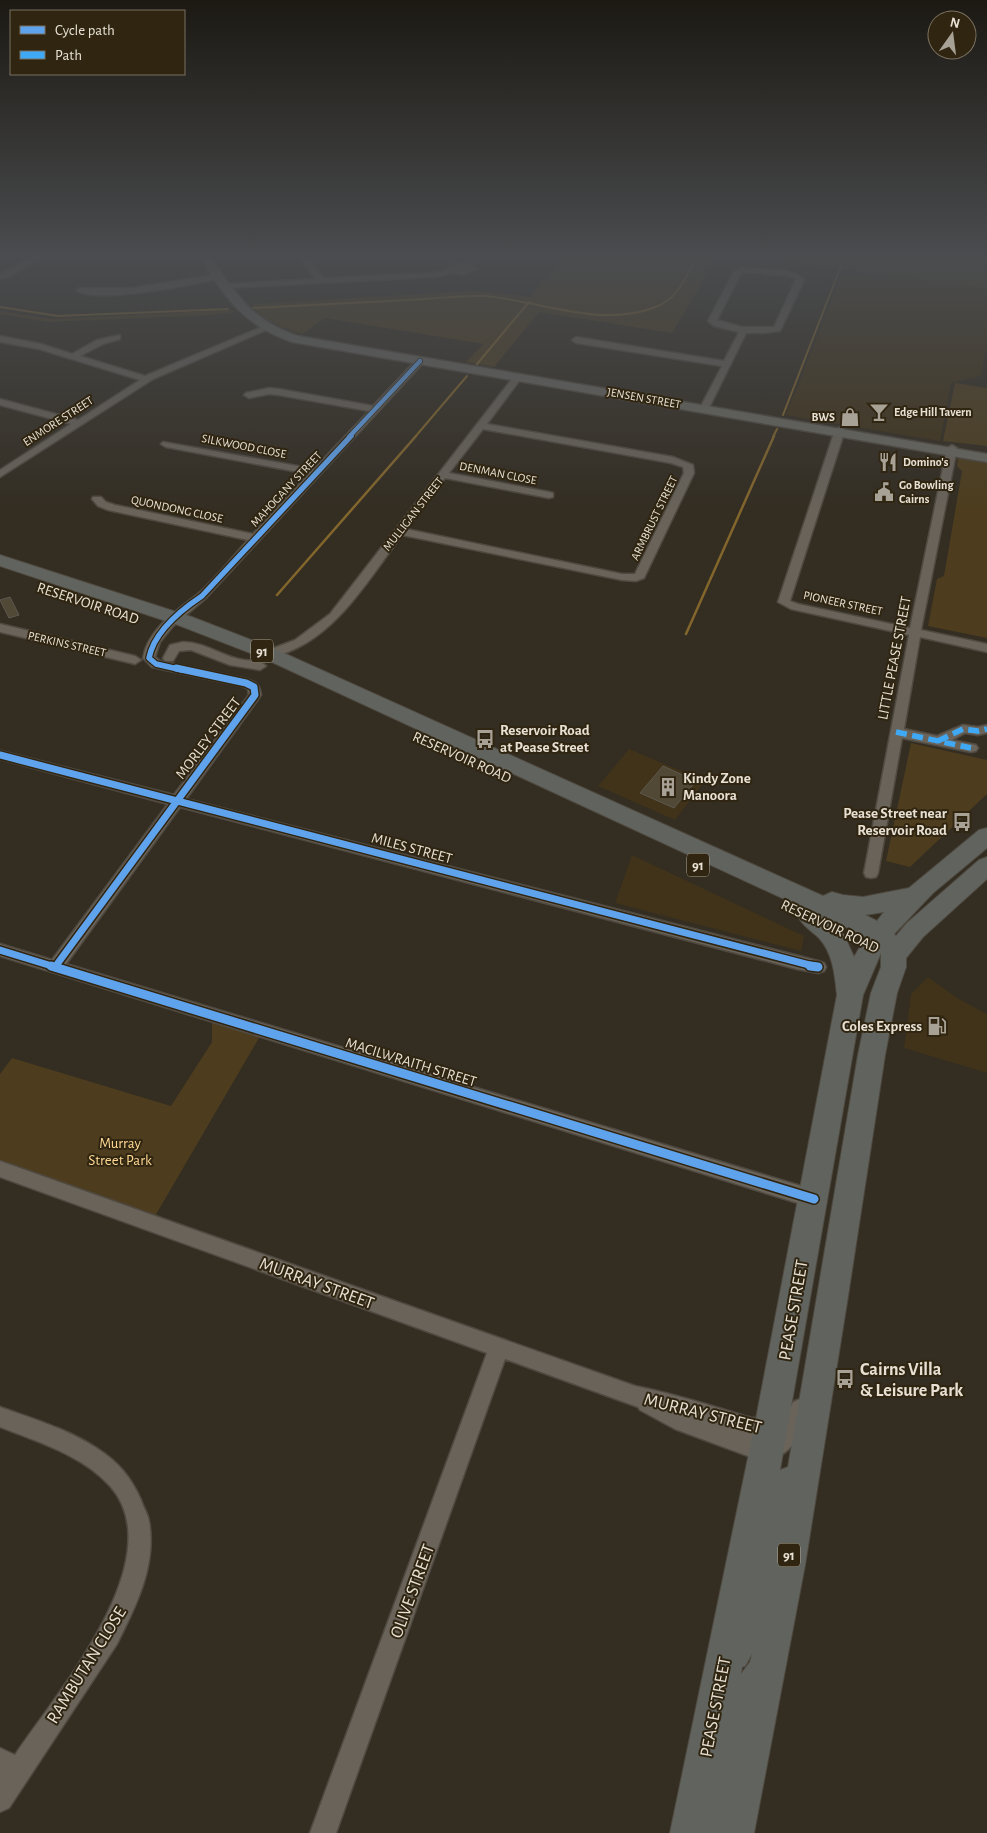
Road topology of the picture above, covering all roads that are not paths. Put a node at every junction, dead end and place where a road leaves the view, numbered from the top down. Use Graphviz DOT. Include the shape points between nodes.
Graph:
graph roads {
  1 [pos="6,341"];
  2 [pos="105,341"];
  3 [pos="237,341"];
  4 [pos="303,341"];
  5 [pos="579,341"];
  6 [pos="738,341"];
  7 [pos="72,357"];
  8 [pos="420,360"];
  9 [pos="727,364"];
  10 [pos="518,377"];
  11 [pos="146,379"];
  12 [pos="249,395"];
  13 [pos="0,402"];
  14 [pos="705,408"];
  15 [pos="375,410"];
  16 [pos="78,423"];
  17 [pos="481,426"];
  18 [pos="840,432"];
  19 [pos="166,444"];
  20 [pos="951,450"];
  21 [pos="987,453"];
  22 [pos="987,458"];
  23 [pos="1,473"];
  24 [pos="316,473"];
  25 [pos="443,475"];
  26 [pos="549,496"];
  27 [pos="97,499"];
  28 [pos="398,531"];
  29 [pos="256,538"];
  30 [pos="0,560"];
  31 [pos="0,574"];
  32 [pos="175,625"];
  33 [pos="0,628"];
  34 [pos="915,632"];
  35 [pos="299,643"];
  36 [pos="987,648"];
  37 [pos="169,658"];
  38 [pos="135,660"];
  39 [pos="273,660"];
  40 [pos="180,668"];
  41 [pos="987,729"];
  42 [pos="896,732"];
  43 [pos="938,741"];
  44 [pos="971,748"];
  45 [pos="0,755"];
  46 [pos="178,801"];
  47 [pos="987,836"];
  48 [pos="710,855"];
  49 [pos="987,866"];
  50 [pos="871,873"];
  51 [pos="915,895"];
  52 [pos="811,918"];
  53 [pos="882,945"];
  54 [pos="0,950"];
  55 [pos="55,967"];
  56 [pos="818,967"];
  57 [pos="850,995"];
  58 [pos="0,1169"];
  59 [pos="814,1199"];
  60 [pos="837,1276"];
  61 [pos="499,1348"];
  62 [pos="0,1416"];
  63 [pos="769,1441"];
  64 [pos="802,1479"];
  65 [pos="769,1668"];
  66 [pos="721,1672"];
  67 [pos="742,1712"];
  68 [pos="9,1765"];
  69 [pos="0,1799"];
  70 [pos="323,1833"];
  71 [pos="690,1833"];
  72 [pos="708,1833"];
  73 [pos="720,1833"];
  74 [pos="734,1833"];
  1 -- 7 [label="street"];
  2 -- 7 [label="street"];
  3 -- 11 [label="street, ENMORE STREET"];
  4 -- 8 [label="street, JENSEN STREET"];
  5 -- 9 [label="street"];
  6 -- 9 [label="street"];
  7 -- 11 [label="street"];
  8 -- 10 [label="street, JENSEN STREET"];
  8 -- 15 [label="street, MAHOGANY STREET"];
  9 -- 14 [label="street"];
  10 -- 14 [label="street, JENSEN STREET"];
  10 -- 17 [label="street, MULLIGAN STREET"];
  11 -- 16 [label="street, ENMORE STREET"];
  12 -- 15 [label="street" via="279,392"];
  13 -- 16 [label="street"];
  14 -- 18 [label="street, JENSEN STREET"];
  15 -- 24 [label="street, MAHOGANY STREET"];
  16 -- 23 [label="street, ENMORE STREET"];
  17 -- 25 [label="street, MULLIGAN STREET"];
  17 -- 28 [label="street, ARMBRUST STREET" via="688,465 689,474 640,576 622,578"];
  18 -- 20 [label="street, JENSEN STREET"];
  18 -- 34 [label="street, PIONEER STREET" via="784,602 795,608"];
  19 -- 24 [label="street, SILKWOOD CLOSE"];
  20 -- 21 [label="street, JENSEN STREET"];
  20 -- 22 [label="street, JENSEN STREET"];
  20 -- 34 [label="street, LITTLE PEASE STREET"];
  24 -- 29 [label="street, MAHOGANY STREET"];
  25 -- 26 [label="street, DENMAN CLOSE"];
  25 -- 28 [label="street, MULLIGAN STREET"];
  27 -- 29 [label="street, QUONDONG CLOSE" via="112,508"];
  28 -- 35 [label="street, MULLIGAN STREET" via="334,616"];
  29 -- 32 [label="street, MAHOGANY STREET" via="202,596 188,605"];
  30 -- 32 [label="main road, RESERVOIR ROAD / 91"];
  31 -- 32 [label="main road, RESERVOIR ROAD / 91"];
  32 -- 37 [label="street" via="165,648"];
  32 -- 39 [label="main road, RESERVOIR ROAD / 91"];
  32 -- 40 [label="street, MORLEY STREET" via="151,648 150,658 156,664"];
  33 -- 38 [label="street, PERKINS STREET"];
  34 -- 36 [label="street, PIONEER STREET"];
  34 -- 42 [label="street, LITTLE PEASE STREET"];
  35 -- 39 [label="street, MULLIGAN STREET"];
  35 -- 39 [label="street, MULLIGAN STREET"];
  37 -- 39 [label="street" via="174,648 189,646 237,662"];
  37 -- 40 [label="street, MORLEY STREET"];
  39 -- 48 [label="main road, RESERVOIR ROAD / 91"];
  39 -- 52 [label="main road, RESERVOIR ROAD / 91"];
  40 -- 46 [label="street, MORLEY STREET" via="246,683 256,692"];
  41 -- 43 [label="street" via="962,729"];
  42 -- 43 [label="street"];
  42 -- 50 [label="street, LITTLE PEASE STREET"];
  43 -- 44 [label="street"];
  45 -- 46 [label="street, MILES STREET"];
  46 -- 55 [label="street, MORLEY STREET"];
  46 -- 56 [label="street, MILES STREET"];
  47 -- 51 [label="main road, PEASE STREET"];
  48 -- 51 [label="main road" via="752,865 848,906 870,906"];
  48 -- 53 [label="main road, RESERVOIR ROAD / 91"];
  49 -- 53 [label="main road, PEASE STREET" via="915,930"];
  51 -- 53 [label="main road, PEASE STREET"];
  52 -- 53 [label="main road, RESERVOIR ROAD"];
  52 -- 57 [label="main road, 91" via="826,928 839,947"];
  53 -- 57 [label="main road, PEASE STREET"];
  53 -- 60 [label="main road, PEASE STREET / 91" via="894,963 884,992 871,1062"];
  54 -- 55 [label="street, MACILWRAITH STREET"];
  55 -- 59 [label="street, MACILWRAITH STREET"];
  57 -- 59 [label="main road, PEASE STREET / 91"];
  58 -- 61 [label="street, MURRAY STREET"];
  59 -- 63 [label="main road, PEASE STREET / 91"];
  60 -- 63 [label="street, MURRAY STREET" via="814,1327 795,1427 780,1447"];
  60 -- 64 [label="main road, PEASE STREET / 91"];
  61 -- 63 [label="street, MURRAY STREET" via="634,1396 675,1419"];
  61 -- 70 [label="street, OLIVE STREET"];
  62 -- 68 [label="street, RAMBUTAN CLOSE" via="62,1441 92,1457 118,1478 135,1506 141,1535 138,1564 130,1592 113,1628 91,1665"];
  63 -- 66 [label="main road, PEASE STREET / 91"];
  64 -- 65 [label="main road, PEASE STREET / 91"];
  64 -- 66 [label="main road" via="785,1485 778,1494 753,1616"];
  65 -- 67 [label="main road" via="743,1702"];
  65 -- 74 [label="main road, PEASE STREET / 91"];
  66 -- 71 [label="main road, PEASE STREET / 91"];
  67 -- 72 [label="main road" via="722,1762"];
  67 -- 73 [label="main road"];
  68 -- 69 [label="street, RAMBUTAN CLOSE"];
}
